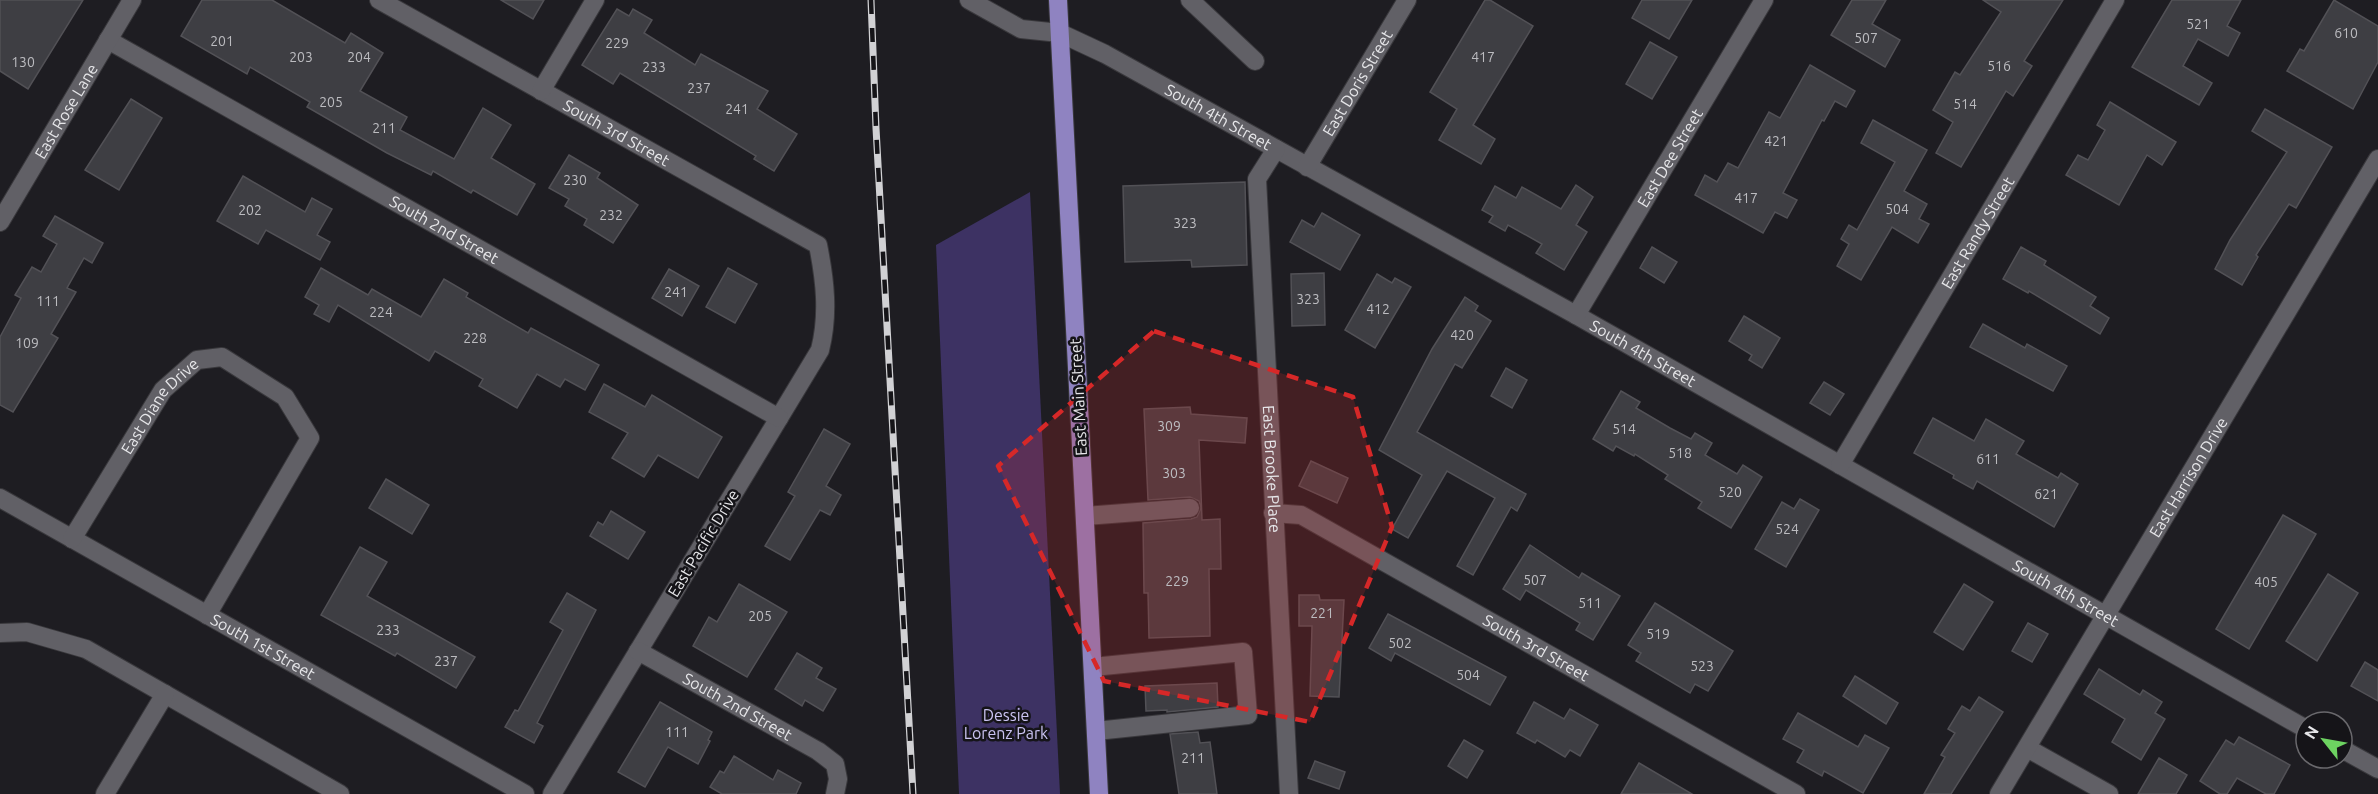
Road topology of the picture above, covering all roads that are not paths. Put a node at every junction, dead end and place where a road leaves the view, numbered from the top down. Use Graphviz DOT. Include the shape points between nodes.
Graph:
graph roads {
  1 [pos="132,0"];
  2 [pos="379,0"];
  3 [pos="595,0"];
  4 [pos="969,0"];
  5 [pos="1058,0"];
  6 [pos="1190,0"];
  7 [pos="1407,0"];
  8 [pos="1764,0"];
  9 [pos="2115,0"];
  10 [pos="1060,33"];
  11 [pos="108,40"];
  12 [pos="1255,61"];
  13 [pos="541,91"];
  14 [pos="1276,149"];
  15 [pos="2378,159"];
  16 [pos="1307,167"];
  17 [pos="0,222"];
  18 [pos="826,285"];
  19 [pos="1576,315"];
  20 [pos="779,418"];
  21 [pos="1840,465"];
  22 [pos="0,498"];
  23 [pos="1190,508"];
  24 [pos="1273,513"];
  25 [pos="1084,516"];
  26 [pos="72,539"];
  27 [pos="207,615"];
  28 [pos="2106,615"];
  29 [pos="0,633"];
  30 [pos="638,651"];
  31 [pos="1093,667"];
  32 [pos="165,694"];
  33 [pos="2294,722"];
  34 [pos="1096,731"];
  35 [pos="2027,748"];
  36 [pos="2354,756"];
  37 [pos="2378,769"];
  38 [pos="307,786"];
  39 [pos="105,794"];
  40 [pos="340,794"];
  41 [pos="525,794"];
  42 [pos="552,794"];
  43 [pos="834,794"];
  44 [pos="1099,794"];
  45 [pos="1289,794"];
  46 [pos="1796,794"];
  47 [pos="1999,794"];
  48 [pos="2109,794"];
  1 -- 11 [label="street, East Rose Lane"];
  2 -- 13 [label="street, South 3rd Street"];
  3 -- 13 [label="street"];
  4 -- 10 [label="street, South 4th Street" via="1021,29"];
  5 -- 10 [label="main road, East Main Street"];
  6 -- 12 [label="street"];
  7 -- 16 [label="street, East Doris Street"];
  8 -- 19 [label="street, East Dee Street"];
  9 -- 21 [label="street, East Randy Street"];
  10 -- 14 [label="street, South 4th Street"];
  10 -- 25 [label="main road, East Main Street"];
  11 -- 17 [label="street, East Rose Lane"];
  11 -- 20 [label="street, South 2nd Street"];
  13 -- 18 [label="street, South 3rd Street" via="818,245"];
  14 -- 16 [label="street, South 4th Street"];
  14 -- 24 [label="street, East Brooke Place" via="1257,179"];
  15 -- 28 [label="street, East Harrison Drive"];
  16 -- 19 [label="street, South 4th Street"];
  18 -- 20 [label="street, East Pacific Drive" via="820,350"];
  19 -- 21 [label="street, South 4th Street"];
  20 -- 30 [label="street, East Pacific Drive"];
  21 -- 28 [label="street, South 4th Street"];
  22 -- 26 [label="street, South 1st Street"];
  23 -- 25 [label="street"];
  24 -- 45 [label="street, East Brooke Place"];
  24 -- 46 [label="street, South 3rd Street" via="1301,515"];
  25 -- 31 [label="main road, East Main Street"];
  26 -- 27 [label="street, South 1st Street"];
  26 -- 27 [label="street, East Diane Drive" via="163,390 197,360 222,357 285,397 310,438"];
  27 -- 41 [label="street, South 1st Street"];
  28 -- 33 [label="street, South 4th Street"];
  28 -- 35 [label="street, East Harrison Drive"];
  29 -- 32 [label="street" via="27,632 71,643"];
  30 -- 42 [label="street, East Pacific Drive"];
  30 -- 43 [label="street, South 2nd Street" via="818,751 835,764 838,779"];
  31 -- 34 [label="main road, East Main Street"];
  31 -- 34 [label="street" via="1243,652 1248,715"];
  32 -- 38 [label="street"];
  32 -- 39 [label="street"];
  34 -- 44 [label="main road, East Main Street"];
  35 -- 47 [label="street, East Harrison Drive"];
  35 -- 48 [label="street"];
  36 -- 37 [label="street"];
  38 -- 40 [label="street"];
}
